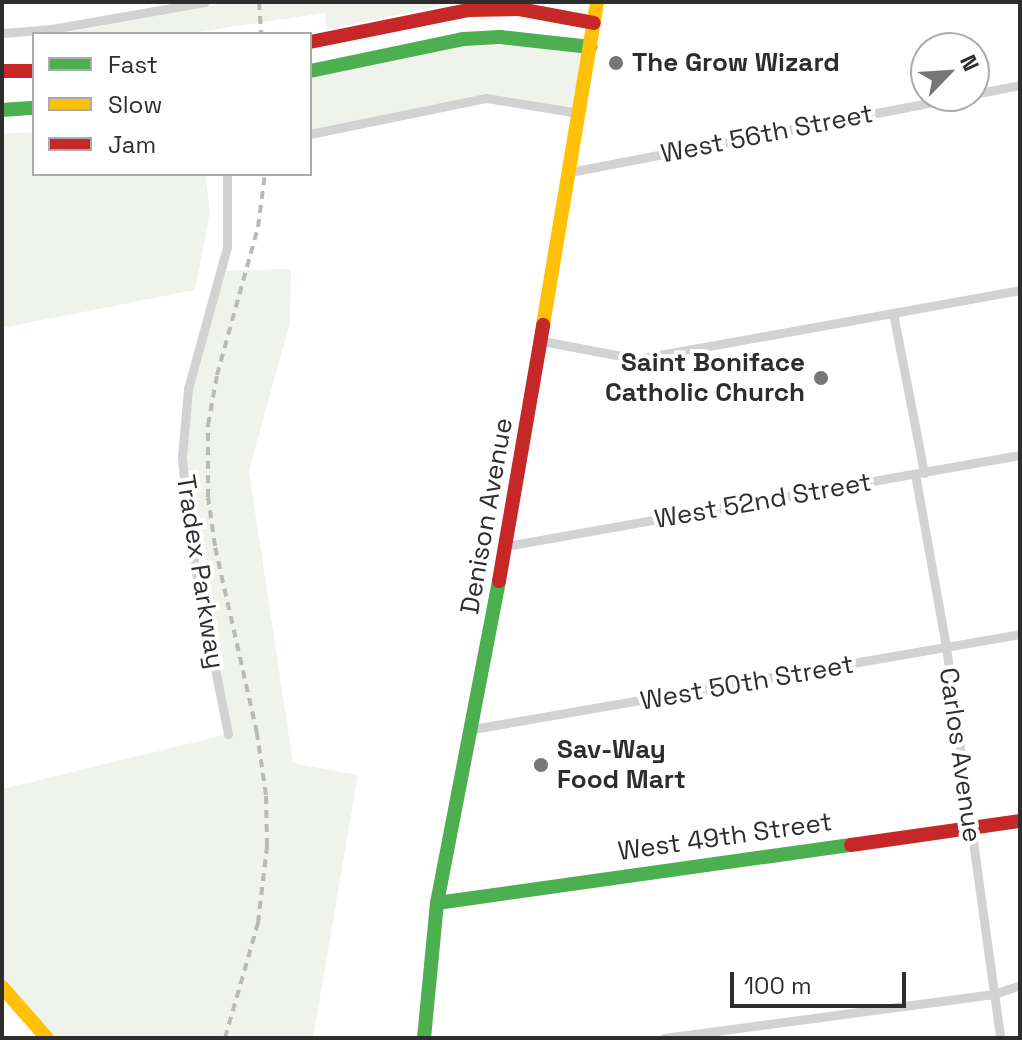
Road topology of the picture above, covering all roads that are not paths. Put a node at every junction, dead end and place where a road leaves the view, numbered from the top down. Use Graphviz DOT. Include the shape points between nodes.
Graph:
graph roads {
  1 [pos="205,2"];
  2 [pos="597,2"];
  3 [pos="594,23"];
  4 [pos="2,33"];
  5 [pos="312,42"];
  6 [pos="590,47"];
  7 [pos="2,71"];
  8 [pos="32,71"];
  9 [pos="312,71"];
  10 [pos="1020,85"];
  11 [pos="990,91"];
  12 [pos="910,107"];
  13 [pos="32,108"];
  14 [pos="2,110"];
  15 [pos="579,113"];
  16 [pos="312,134"];
  17 [pos="570,172"];
  18 [pos="227,176"];
  19 [pos="1020,290"];
  20 [pos="893,313"];
  21 [pos="542,341"];
  22 [pos="1020,455"];
  23 [pos="919,473"];
  24 [pos="506,546"];
  25 [pos="1020,634"];
  26 [pos="946,647"];
  27 [pos="473,729"];
  28 [pos="228,734"];
  29 [pos="1020,821"];
  30 [pos="970,828"];
  31 [pos="437,903"];
  32 [pos="1020,985"];
  33 [pos="2,987"];
  34 [pos="994,994"];
  35 [pos="47,1038"];
  36 [pos="424,1038"];
  37 [pos="664,1038"];
  38 [pos="1000,1038"];
  1 -- 4 [label="street"];
  2 -- 3 [label="main road, Denison Avenue"];
  3 -- 5 [label="main road" via="519,9 468,10"];
  3 -- 6 [label="main road, Denison Avenue"];
  6 -- 9 [label="main road" via="529,39 463,39"];
  6 -- 15 [label="main road, Denison Avenue"];
  7 -- 8 [label="main road"];
  10 -- 11 [label="street"];
  12 -- 17 [label="street, West 56th Street"];
  13 -- 14 [label="main road"];
  15 -- 16 [label="street" via="486,98"];
  15 -- 17 [label="main road, Denison Avenue"];
  17 -- 21 [label="main road, Denison Avenue"];
  18 -- 28 [label="street, Tradex Parkway" via="227,247 188,389 182,457 189,537"];
  19 -- 20 [label="street"];
  20 -- 21 [label="street" via="637,359"];
  20 -- 23 [label="street, Carlos Avenue"];
  21 -- 24 [label="main road, Denison Avenue"];
  22 -- 23 [label="street, West 52nd Street"];
  23 -- 24 [label="street, West 52nd Street"];
  23 -- 26 [label="street, Carlos Avenue"];
  24 -- 27 [label="main road, Denison Avenue"];
  25 -- 26 [label="street, West 50th Street"];
  26 -- 27 [label="street, West 50th Street"];
  26 -- 30 [label="street, Carlos Avenue"];
  27 -- 31 [label="main road, Denison Avenue"];
  29 -- 30 [label="main road, West 49th Street"];
  30 -- 31 [label="main road, West 49th Street"];
  30 -- 34 [label="street, Carlos Avenue"];
  31 -- 36 [label="main road, Denison Avenue"];
  32 -- 34 [label="street"];
  33 -- 35 [label="main road"];
  34 -- 37 [label="street"];
  34 -- 38 [label="street, Carlos Avenue"];
}
